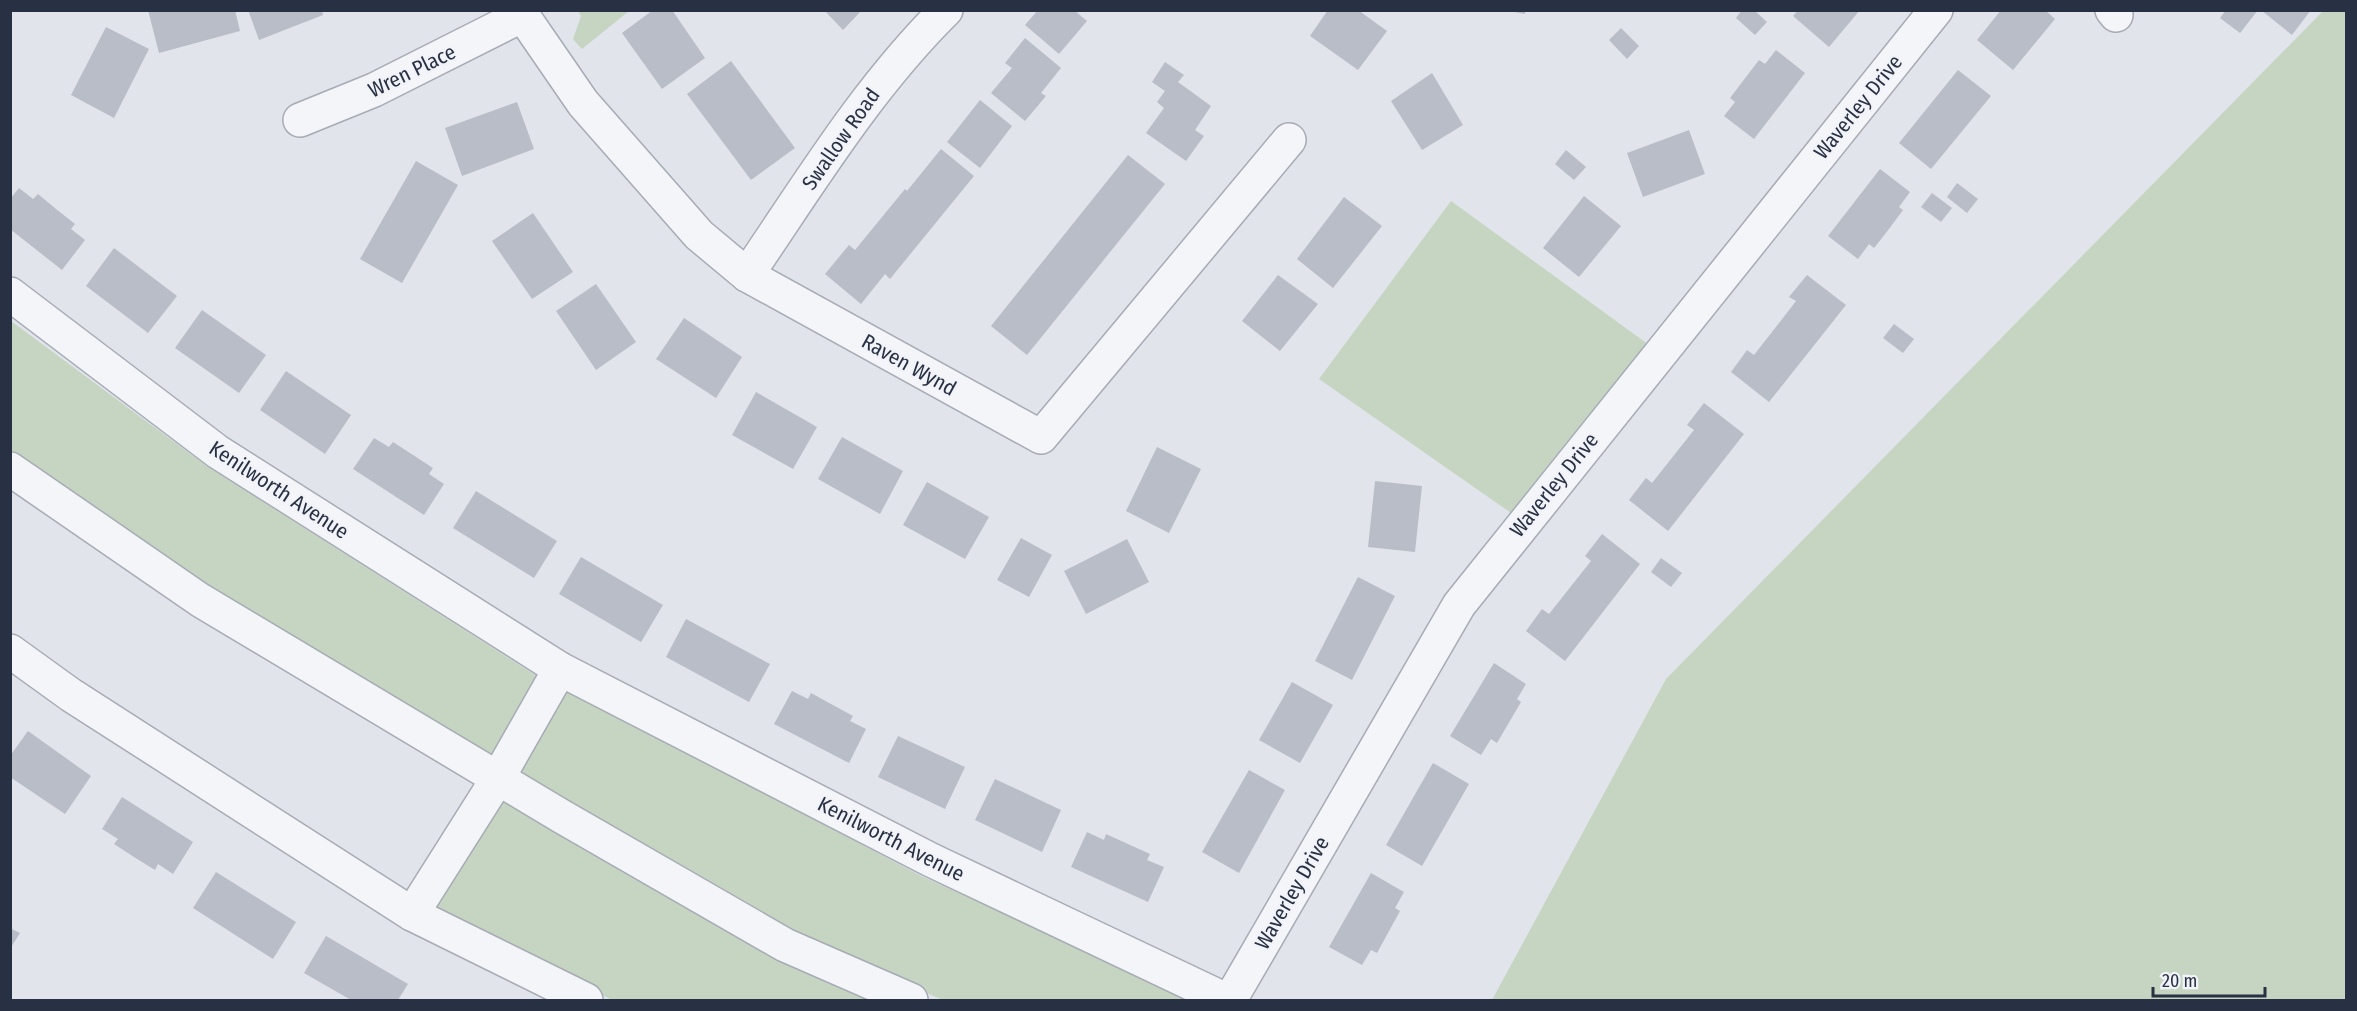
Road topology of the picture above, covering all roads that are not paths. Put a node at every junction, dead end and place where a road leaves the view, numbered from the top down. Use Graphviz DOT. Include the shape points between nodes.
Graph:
graph roads {
  1 [pos="946,10"];
  2 [pos="1936,10"];
  3 [pos="520,13"];
  4 [pos="300,120"];
  5 [pos="1288,140"];
  6 [pos="747,275"];
  7 [pos="10,294"];
  8 [pos="10,469"];
  9 [pos="10,651"];
  10 [pos="560,669"];
  11 [pos="498,778"];
  12 [pos="412,915"];
  13 [pos="586,1000"];
  14 [pos="911,1000"];
  15 [pos="1228,1000"];
  1 -- 6 [label="street, Swallow Road" via="913,42 870,96"];
  2 -- 15 [label="street, Waverley Drive" via="1459,605"];
  3 -- 4 [label="street, Wren Place" via="374,90"];
  3 -- 6 [label="street, Raven Wynd" via="591,112 699,235"];
  5 -- 6 [label="street, Raven Wynd" via="1041,437"];
  7 -- 10 [label="street, Kenilworth Avenue" via="218,452"];
  8 -- 11 [label="street" via="200,600"];
  9 -- 12 [label="street" via="71,695"];
  10 -- 11 [label="street"];
  10 -- 15 [label="street, Kenilworth Avenue" via="931,860"];
  11 -- 12 [label="street"];
  11 -- 14 [label="street" via="785,945"];
  12 -- 13 [label="street"];
}
